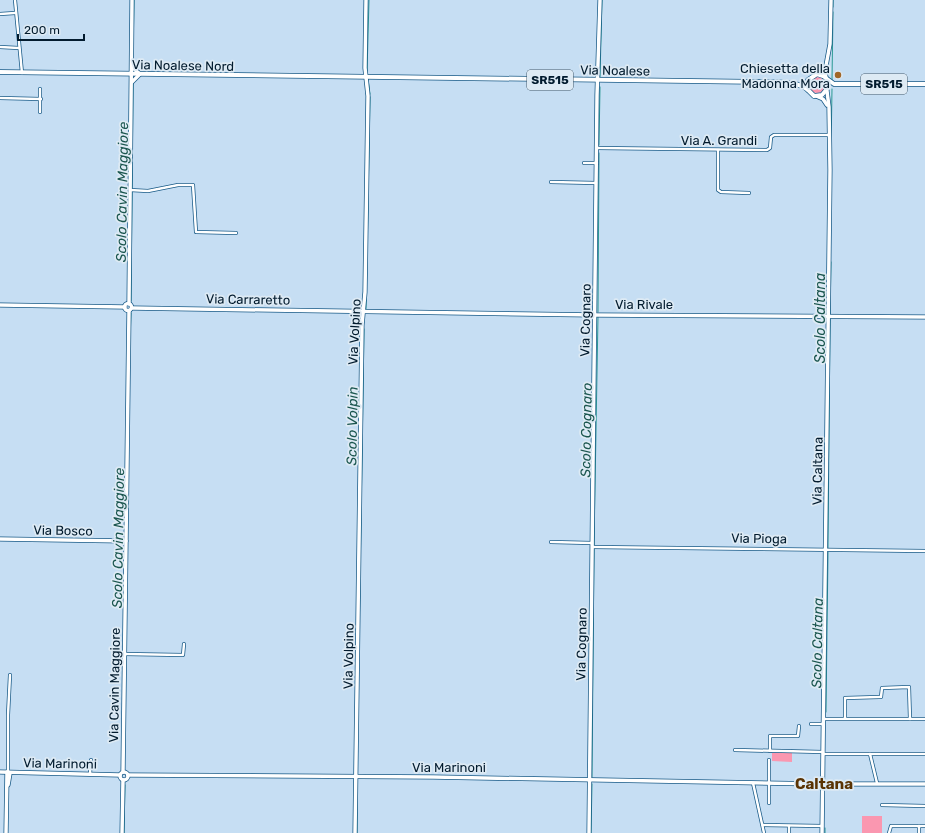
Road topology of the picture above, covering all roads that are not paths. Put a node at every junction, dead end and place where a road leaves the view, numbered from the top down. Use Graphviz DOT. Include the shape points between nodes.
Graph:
graph roads {
  1 [pos="15,0"];
  2 [pos="132,0"];
  3 [pos="366,0"];
  4 [pos="600,0"];
  5 [pos="831,0"];
  6 [pos="16,13"];
  7 [pos="0,14"];
  8 [pos="0,48"];
  9 [pos="19,48"];
  10 [pos="132,62"];
  11 [pos="826,64"];
  12 [pos="134,69"];
  13 [pos="0,72"];
  14 [pos="22,73"];
  15 [pos="131,74"];
  16 [pos="140,74"];
  17 [pos="817,74"];
  18 [pos="366,77"];
  19 [pos="809,78"];
  20 [pos="133,79"];
  21 [pos="597,80"];
  22 [pos="826,80"];
  23 [pos="793,84"];
  24 [pos="843,84"];
  25 [pos="925,84"];
  26 [pos="131,85"];
  27 [pos="40,89"];
  28 [pos="808,90"];
  29 [pos="827,90"];
  30 [pos="816,96"];
  31 [pos="0,98"];
  32 [pos="41,99"];
  33 [pos="829,110"];
  34 [pos="40,112"];
  35 [pos="829,135"];
  36 [pos="597,148"];
  37 [pos="718,150"];
  38 [pos="584,163"];
  39 [pos="597,163"];
  40 [pos="551,182"];
  41 [pos="597,183"];
  42 [pos="132,190"];
  43 [pos="748,194"];
  44 [pos="236,233"];
  45 [pos="129,304"];
  46 [pos="0,305"];
  47 [pos="125,307"];
  48 [pos="130,309"];
  49 [pos="365,311"];
  50 [pos="595,314"];
  51 [pos="830,315"];
  52 [pos="925,317"];
  53 [pos="0,539"];
  54 [pos="126,541"];
  55 [pos="551,542"];
  56 [pos="593,545"];
  57 [pos="826,549"];
  58 [pos="925,551"];
  59 [pos="184,644"];
  60 [pos="126,654"];
  61 [pos="10,675"];
  62 [pos="845,718"];
  63 [pos="824,719"];
  64 [pos="910,719"];
  65 [pos="925,719"];
  66 [pos="811,724"];
  67 [pos="824,724"];
  68 [pos="799,726"];
  69 [pos="735,750"];
  70 [pos="770,751"];
  71 [pos="824,753"];
  72 [pos="870,754"];
  73 [pos="925,754"];
  74 [pos="91,760"];
  75 [pos="769,760"];
  76 [pos="0,772"];
  77 [pos="8,772"];
  78 [pos="21,773"];
  79 [pos="90,774"];
  80 [pos="122,774"];
  81 [pos="128,775"];
  82 [pos="355,778"];
  83 [pos="123,780"];
  84 [pos="590,780"];
  85 [pos="9,781"];
  86 [pos="753,782"];
  87 [pos="770,783"];
  88 [pos="823,784"];
  89 [pos="878,784"];
  90 [pos="925,784"];
  91 [pos="7,794"];
  92 [pos="769,803"];
  93 [pos="882,805"];
  94 [pos="925,806"];
  95 [pos="763,825"];
  96 [pos="789,826"];
  97 [pos="823,826"];
  98 [pos="918,826"];
  99 [pos="925,826"];
  100 [pos="6,833"];
  101 [pos="122,833"];
  102 [pos="355,833"];
  103 [pos="589,833"];
  104 [pos="764,833"];
  105 [pos="789,833"];
  106 [pos="822,833"];
  107 [pos="889,833"];
  108 [pos="919,833"];
  1 -- 6 [label="street"];
  2 -- 10 [label="street"];
  3 -- 18 [label="street, Via Volpino"];
  4 -- 21 [label="street, Via Cognaro"];
  5 -- 11 [label="street" via="830,44"];
  6 -- 7 [label="street"];
  6 -- 9 [label="street"];
  8 -- 9 [label="street"];
  9 -- 14 [label="street"];
  10 -- 12 [label="street"];
  10 -- 15 [label="street"];
  11 -- 17 [label="street"];
  11 -- 22 [label="street"];
  12 -- 15 [label="street"];
  12 -- 16 [label="street"];
  13 -- 14 [label="main road, Via Noalese Nord"];
  14 -- 15 [label="main road, Via Noalese Nord"];
  15 -- 16 [label="main road, Via Noalese Nord"];
  15 -- 20 [label="street"];
  15 -- 26 [label="street"];
  16 -- 18 [label="main road, Via Noalese Nord"];
  16 -- 20 [label="street"];
  17 -- 19 [label="main road, Via Noalese / SR515"];
  17 -- 22 [label="main road, SR515"];
  18 -- 21 [label="main road, Via Noalese / SR515"];
  18 -- 49 [label="street, Via Volpino"];
  19 -- 23 [label="main road, Via Noalese / SR515"];
  19 -- 28 [label="main road" via="806,84"];
  20 -- 26 [label="street"];
  21 -- 23 [label="main road, Via Noalese / SR515"];
  21 -- 36 [label="street, Via Cognaro"];
  22 -- 24 [label="main road, SR515" via="834,84"];
  22 -- 29 [label="main road"];
  23 -- 28 [label="main road, Via Noalese / SR515"];
  24 -- 25 [label="main road, SR515"];
  24 -- 29 [label="main road, SR515"];
  26 -- 42 [label="street"];
  27 -- 32 [label="street"];
  28 -- 30 [label="main road, Via Noalese / SR515"];
  29 -- 30 [label="main road, SR515"];
  29 -- 33 [label="street, Via Caltana"];
  30 -- 33 [label="street" via="823,99"];
  31 -- 32 [label="street"];
  32 -- 34 [label="street"];
  33 -- 35 [label="street, Via Caltana"];
  35 -- 37 [label="street, Via A. Grandi" via="774,135 771,137 769,150"];
  35 -- 51 [label="street, Via Caltana"];
  36 -- 37 [label="street, Via A. Grandi"];
  36 -- 39 [label="street, Via Cognaro"];
  37 -- 43 [label="street" via="718,190"];
  38 -- 39 [label="street"];
  39 -- 41 [label="street, Via Cognaro"];
  40 -- 41 [label="street"];
  41 -- 50 [label="street, Via Cognaro"];
  42 -- 44 [label="street" via="148,191 193,185 196,232"];
  42 -- 45 [label="street"];
  45 -- 47 [label="street"];
  45 -- 48 [label="street"];
  46 -- 47 [label="street"];
  47 -- 48 [label="street"];
  48 -- 49 [label="street, Via Carraretto"];
  48 -- 54 [label="street, Via Cavin Maggiore"];
  49 -- 50 [label="street, Via Rivale"];
  49 -- 82 [label="street, Via Volpino"];
  50 -- 51 [label="street, Via Rivale"];
  50 -- 56 [label="street, Via Cognaro"];
  51 -- 52 [label="street, Via Rivale"];
  51 -- 57 [label="street, Via Caltana"];
  53 -- 54 [label="street, Via Bosco"];
  54 -- 60 [label="street, Via Cavin Maggiore"];
  55 -- 56 [label="street, Via Pioga"];
  56 -- 57 [label="street, Via Pioga"];
  56 -- 84 [label="street, Via Cognaro"];
  57 -- 58 [label="street, Via Pioga"];
  57 -- 63 [label="street, Via Caltana"];
  59 -- 60 [label="street" via="183,655"];
  60 -- 80 [label="street, Via Cavin Maggiore"];
  61 -- 77 [label="street"];
  62 -- 63 [label="street"];
  62 -- 64 [label="street"];
  62 -- 64 [label="street" via="845,698 879,698 882,688 910,687"];
  63 -- 67 [label="street, Via Caltana"];
  64 -- 65 [label="street"];
  66 -- 67 [label="street"];
  67 -- 71 [label="street, Via Caltana"];
  68 -- 70 [label="street" via="798,736 770,736"];
  69 -- 70 [label="street"];
  70 -- 71 [label="street"];
  71 -- 72 [label="street"];
  71 -- 88 [label="street, Via Caltana"];
  72 -- 73 [label="street"];
  72 -- 89 [label="street"];
  74 -- 79 [label="street"];
  75 -- 87 [label="street"];
  76 -- 77 [label="street, Via Marinoni"];
  77 -- 78 [label="street, Via Marinoni"];
  77 -- 85 [label="street"];
  77 -- 91 [label="street"];
  78 -- 79 [label="street, Via Marinoni"];
  78 -- 85 [label="street"];
  79 -- 80 [label="street, Via Marinoni"];
  80 -- 81 [label="street, Via Marinoni"];
  80 -- 83 [label="street"];
  81 -- 82 [label="street, Via Marinoni"];
  81 -- 83 [label="street" via="127,779"];
  82 -- 84 [label="street, Via Marinoni"];
  82 -- 102 [label="street, Via Volpino"];
  83 -- 101 [label="street"];
  84 -- 86 [label="street, Via Marinoni"];
  84 -- 103 [label="street, Via Cognaro"];
  85 -- 91 [label="street"];
  86 -- 87 [label="street, Via Marinoni"];
  86 -- 95 [label="street"];
  87 -- 88 [label="street, Via Marinoni"];
  87 -- 92 [label="street"];
  88 -- 89 [label="street, Via Marinoni"];
  88 -- 97 [label="street, Via Caltana"];
  89 -- 90 [label="street, Via Marinoni"];
  91 -- 100 [label="street"];
  93 -- 94 [label="street"];
  95 -- 96 [label="street"];
  95 -- 104 [label="street"];
  96 -- 97 [label="street"];
  96 -- 105 [label="street"];
  97 -- 106 [label="street, Via Caltana"];
  98 -- 99 [label="street"];
  98 -- 107 [label="street" via="891,826"];
  98 -- 108 [label="street"];
}
